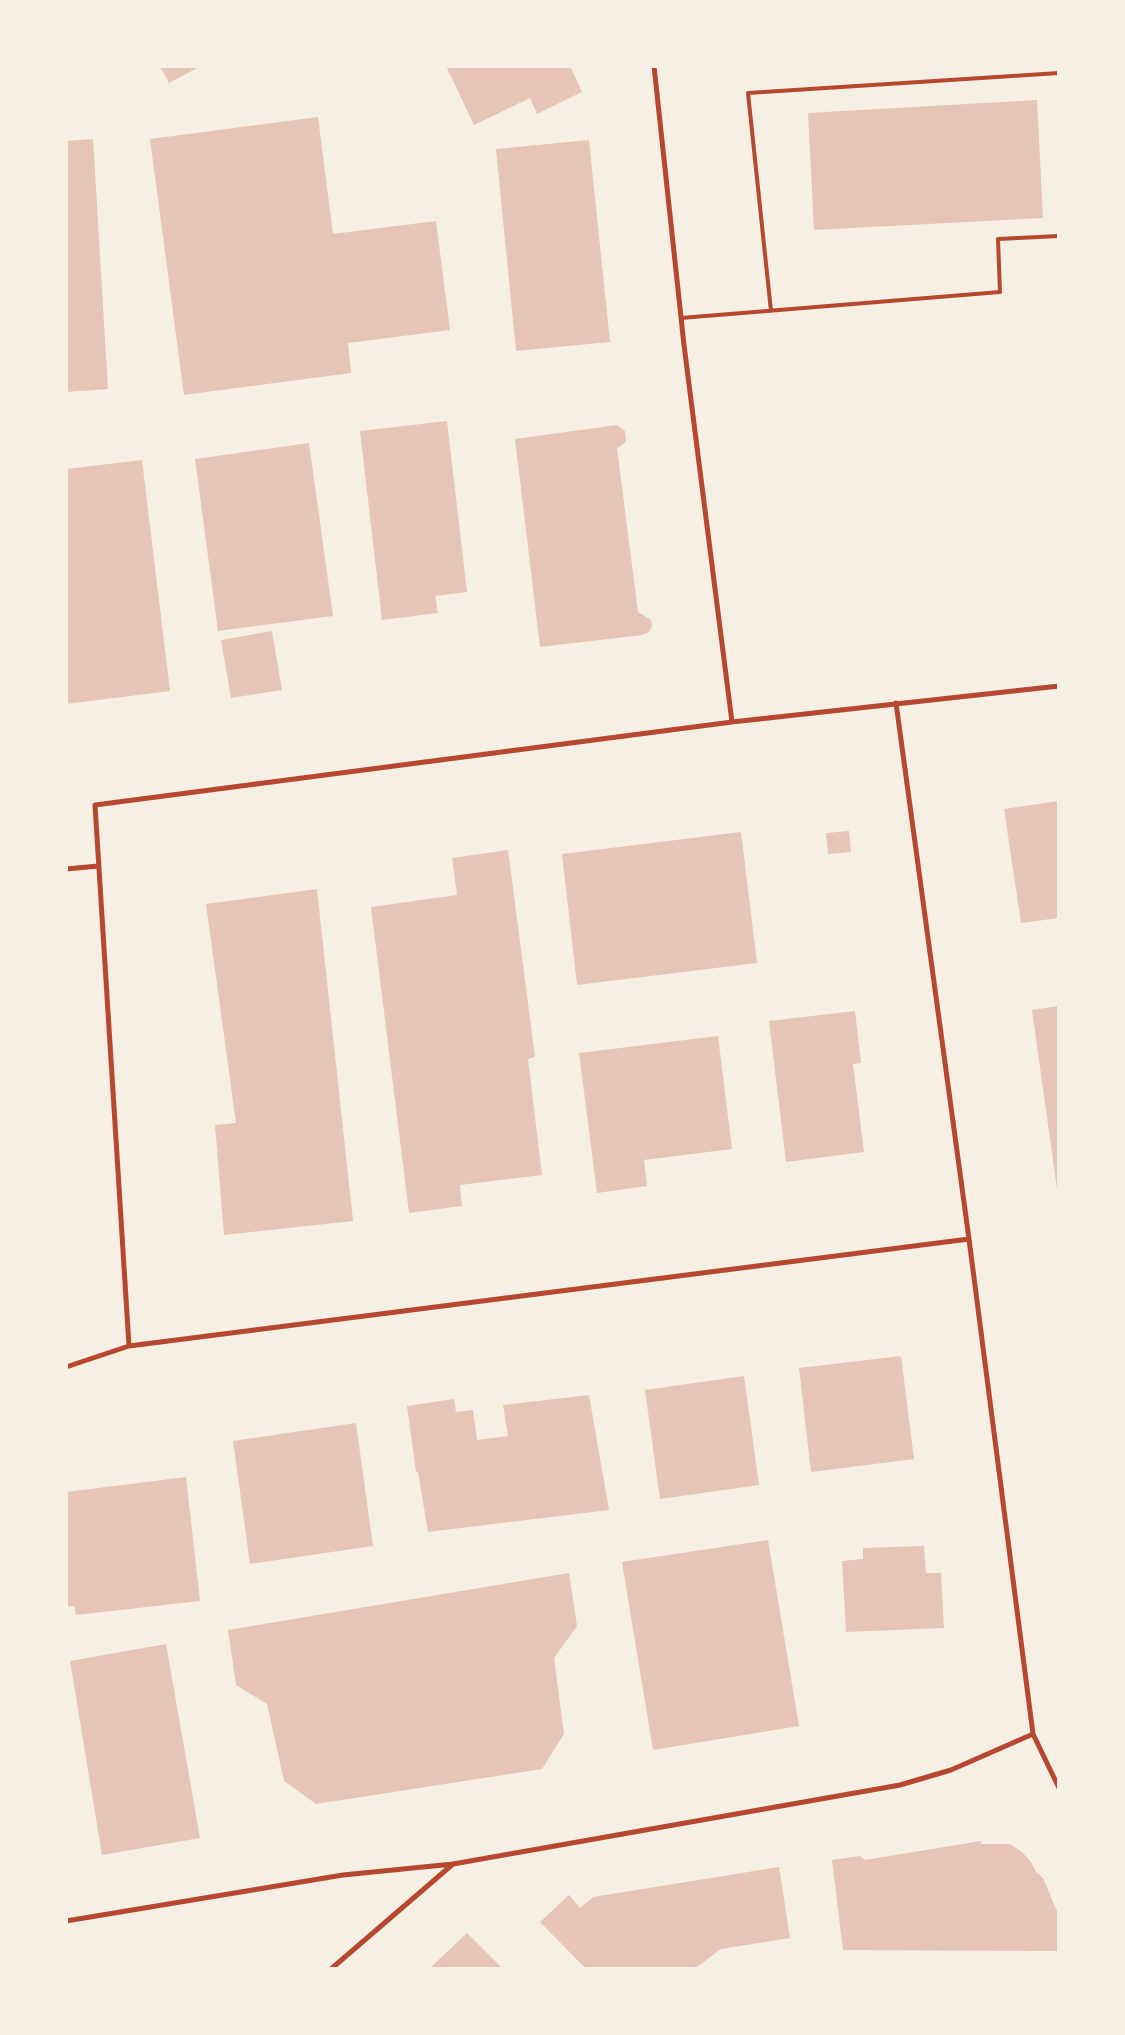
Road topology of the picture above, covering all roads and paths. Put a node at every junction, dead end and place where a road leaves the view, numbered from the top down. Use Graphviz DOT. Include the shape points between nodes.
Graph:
graph roads {
  1 [pos="654,66"];
  2 [pos="1059,73"];
  3 [pos="1059,236"];
  4 [pos="771,311"];
  5 [pos="681,318"];
  6 [pos="1059,686"];
  7 [pos="896,703"];
  8 [pos="732,722"];
  9 [pos="98,866"];
  10 [pos="66,869"];
  11 [pos="969,1239"];
  12 [pos="129,1346"];
  13 [pos="66,1367"];
  14 [pos="1033,1734"];
  15 [pos="1059,1788"];
  16 [pos="453,1864"];
  17 [pos="66,1921"];
  18 [pos="331,1969"];
  1 -- 5 [label="street"];
  2 -- 4 [label="lane" via="748,94"];
  3 -- 4 [label="lane" via="998,239 1000,292"];
  4 -- 5 [label="lane"];
  5 -- 8 [label="street"];
  6 -- 7 [label="street"];
  7 -- 8 [label="street"];
  7 -- 11 [label="street"];
  8 -- 9 [label="street" via="95,805"];
  9 -- 10 [label="street"];
  9 -- 12 [label="street"];
  11 -- 12 [label="street"];
  11 -- 14 [label="street"];
  12 -- 13 [label="street"];
  14 -- 15 [label="street"];
  14 -- 16 [label="street" via="951,1770 900,1785"];
  16 -- 17 [label="street" via="342,1875"];
  16 -- 18 [label="street"];
}
